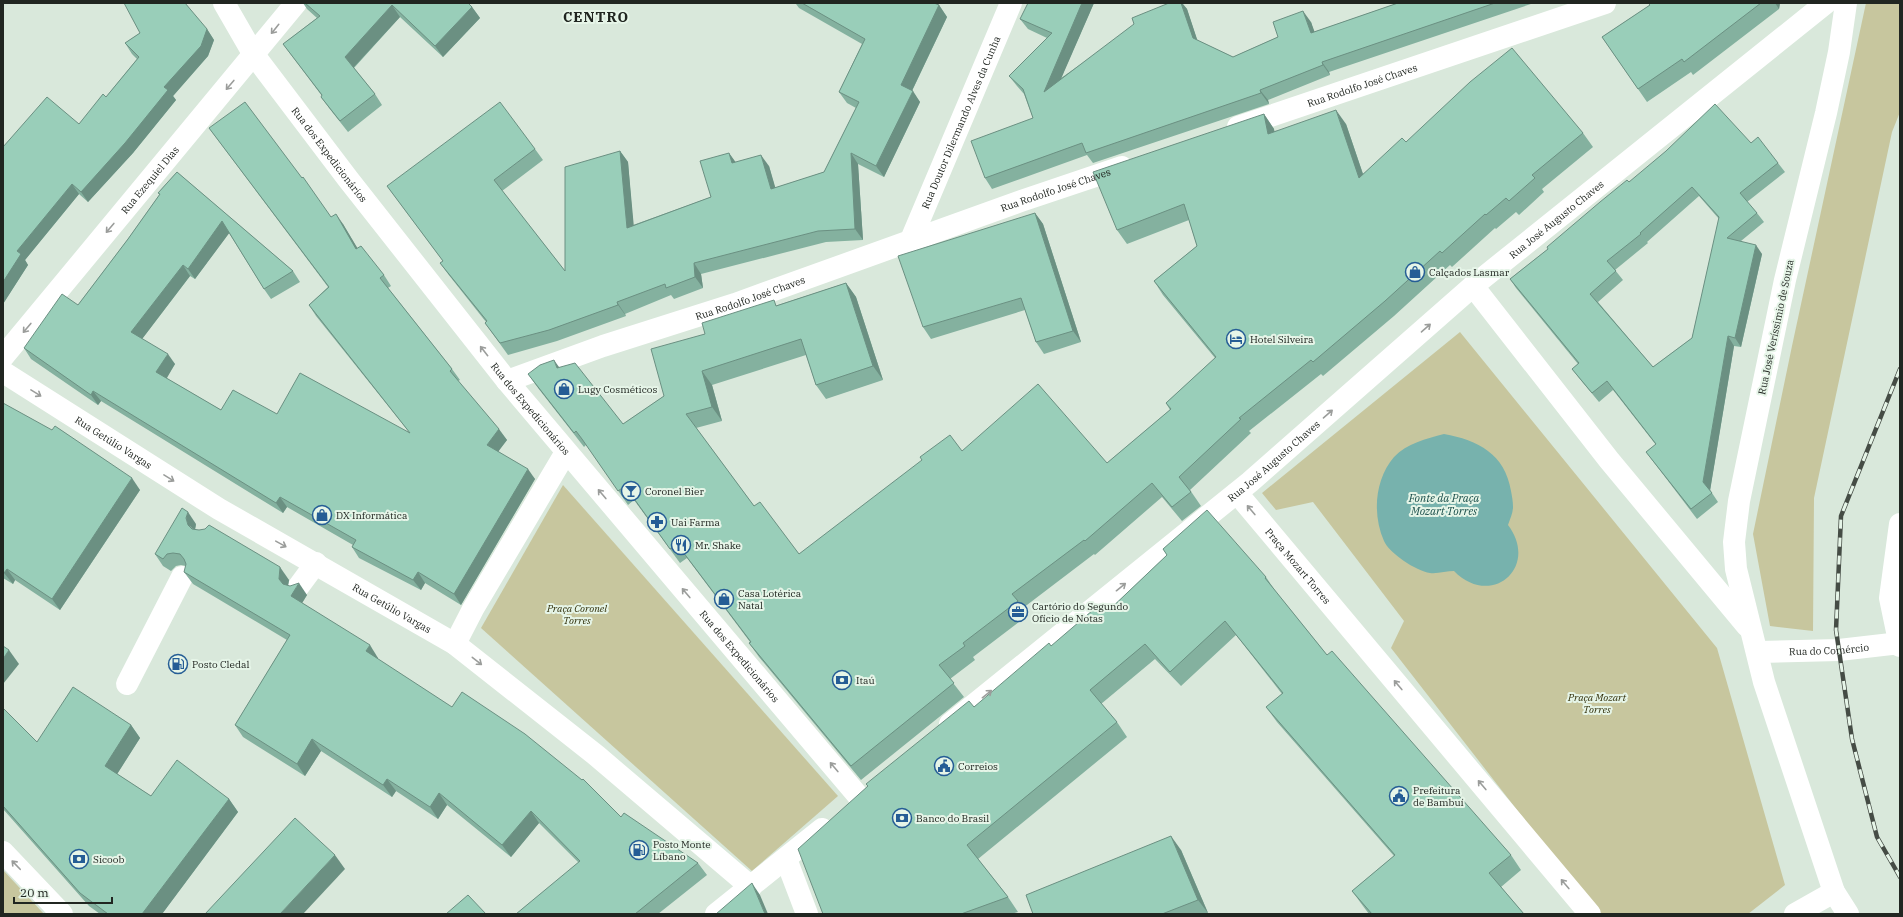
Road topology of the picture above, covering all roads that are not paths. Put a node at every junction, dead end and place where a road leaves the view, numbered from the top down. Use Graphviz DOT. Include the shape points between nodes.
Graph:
graph roads {
  1 [pos="224,3"];
  2 [pos="296,3"];
  3 [pos="1605,3"];
  4 [pos="1826,3"];
  5 [pos="1846,3"];
  6 [pos="1004,6"];
  7 [pos="254,55"];
  8 [pos="1222,133"];
  9 [pos="1140,161"];
  10 [pos="910,242"];
  11 [pos="1473,286"];
  12 [pos="3,357"];
  13 [pos="3,372"];
  14 [pos="507,381"];
  15 [pos="566,452"];
  16 [pos="1237,493"];
  17 [pos="1900,524"];
  18 [pos="316,563"];
  19 [pos="182,577"];
  20 [pos="299,586"];
  21 [pos="1750,630"];
  22 [pos="455,644"];
  23 [pos="1900,644"];
  24 [pos="1758,652"];
  25 [pos="126,684"];
  26 [pos="933,737"];
  27 [pos="878,782"];
  28 [pos="859,797"];
  29 [pos="3,852"];
  30 [pos="786,860"];
  31 [pos="750,888"];
  32 [pos="1834,892"];
  33 [pos="62,914"];
  34 [pos="716,914"];
  35 [pos="807,914"];
  36 [pos="1590,914"];
  37 [pos="1795,914"];
  38 [pos="1848,914"];
  1 -- 7 [label="street, Rua dos Expedicionários"];
  2 -- 7 [label="street, Rua Ezequiel Dias, one-way"];
  3 -- 8 [label="street, Rua Rodolfo José Chaves"];
  4 -- 11 [label="street, Rua José Augusto Chaves"];
  5 -- 21 [label="street, Rua José Veríssimio de Souza" via="1826,113 1785,280 1739,501 1734,542 1736,569"];
  6 -- 10 [label="street, Rua Doutor Dilermando Alves da Cunha"];
  7 -- 12 [label="street, Rua Ezequiel Dias, one-way"];
  14 -- 7 [label="street, Rua dos Expedicionários, one-way"];
  9 -- 10 [label="street, Rua Rodolfo José Chaves"];
  10 -- 14 [label="street, Rua Rodolfo José Chaves"];
  16 -- 11 [label="street, Rua José Augusto Chaves, one-way"];
  11 -- 21 [label="street" via="1609,460"];
  13 -- 18 [label="street, Rua Getúlio Vargas, one-way" via="215,517"];
  14 -- 15 [label="street, Rua dos Expedicionários"];
  15 -- 22 [label="street"];
  28 -- 15 [label="street, Rua dos Expedicionários, one-way"];
  26 -- 16 [label="street, Rua José Augusto Chaves, one-way"];
  36 -- 16 [label="street, Praça Mozart Torres, one-way"];
  17 -- 23 [label="street" via="1890,598"];
  18 -- 20 [label="street"];
  18 -- 22 [label="street, Rua Getúlio Vargas"];
  19 -- 25 [label="street"];
  21 -- 24 [label="street, Rua José Veríssimio de Souza"];
  22 -- 31 [label="street, Rua Getúlio Vargas, one-way" via="597,756"];
  23 -- 24 [label="street, Rua do Comércio" via="1839,650"];
  24 -- 32 [label="street" via="1764,682"];
  27 -- 28 [label="street"];
  28 -- 30 [label="street"];
  33 -- 29 [label="street, one-way"];
  30 -- 31 [label="street"];
  30 -- 35 [label="street"];
  31 -- 34 [label="street"];
  32 -- 37 [label="street"];
  32 -- 38 [label="street"];
}
